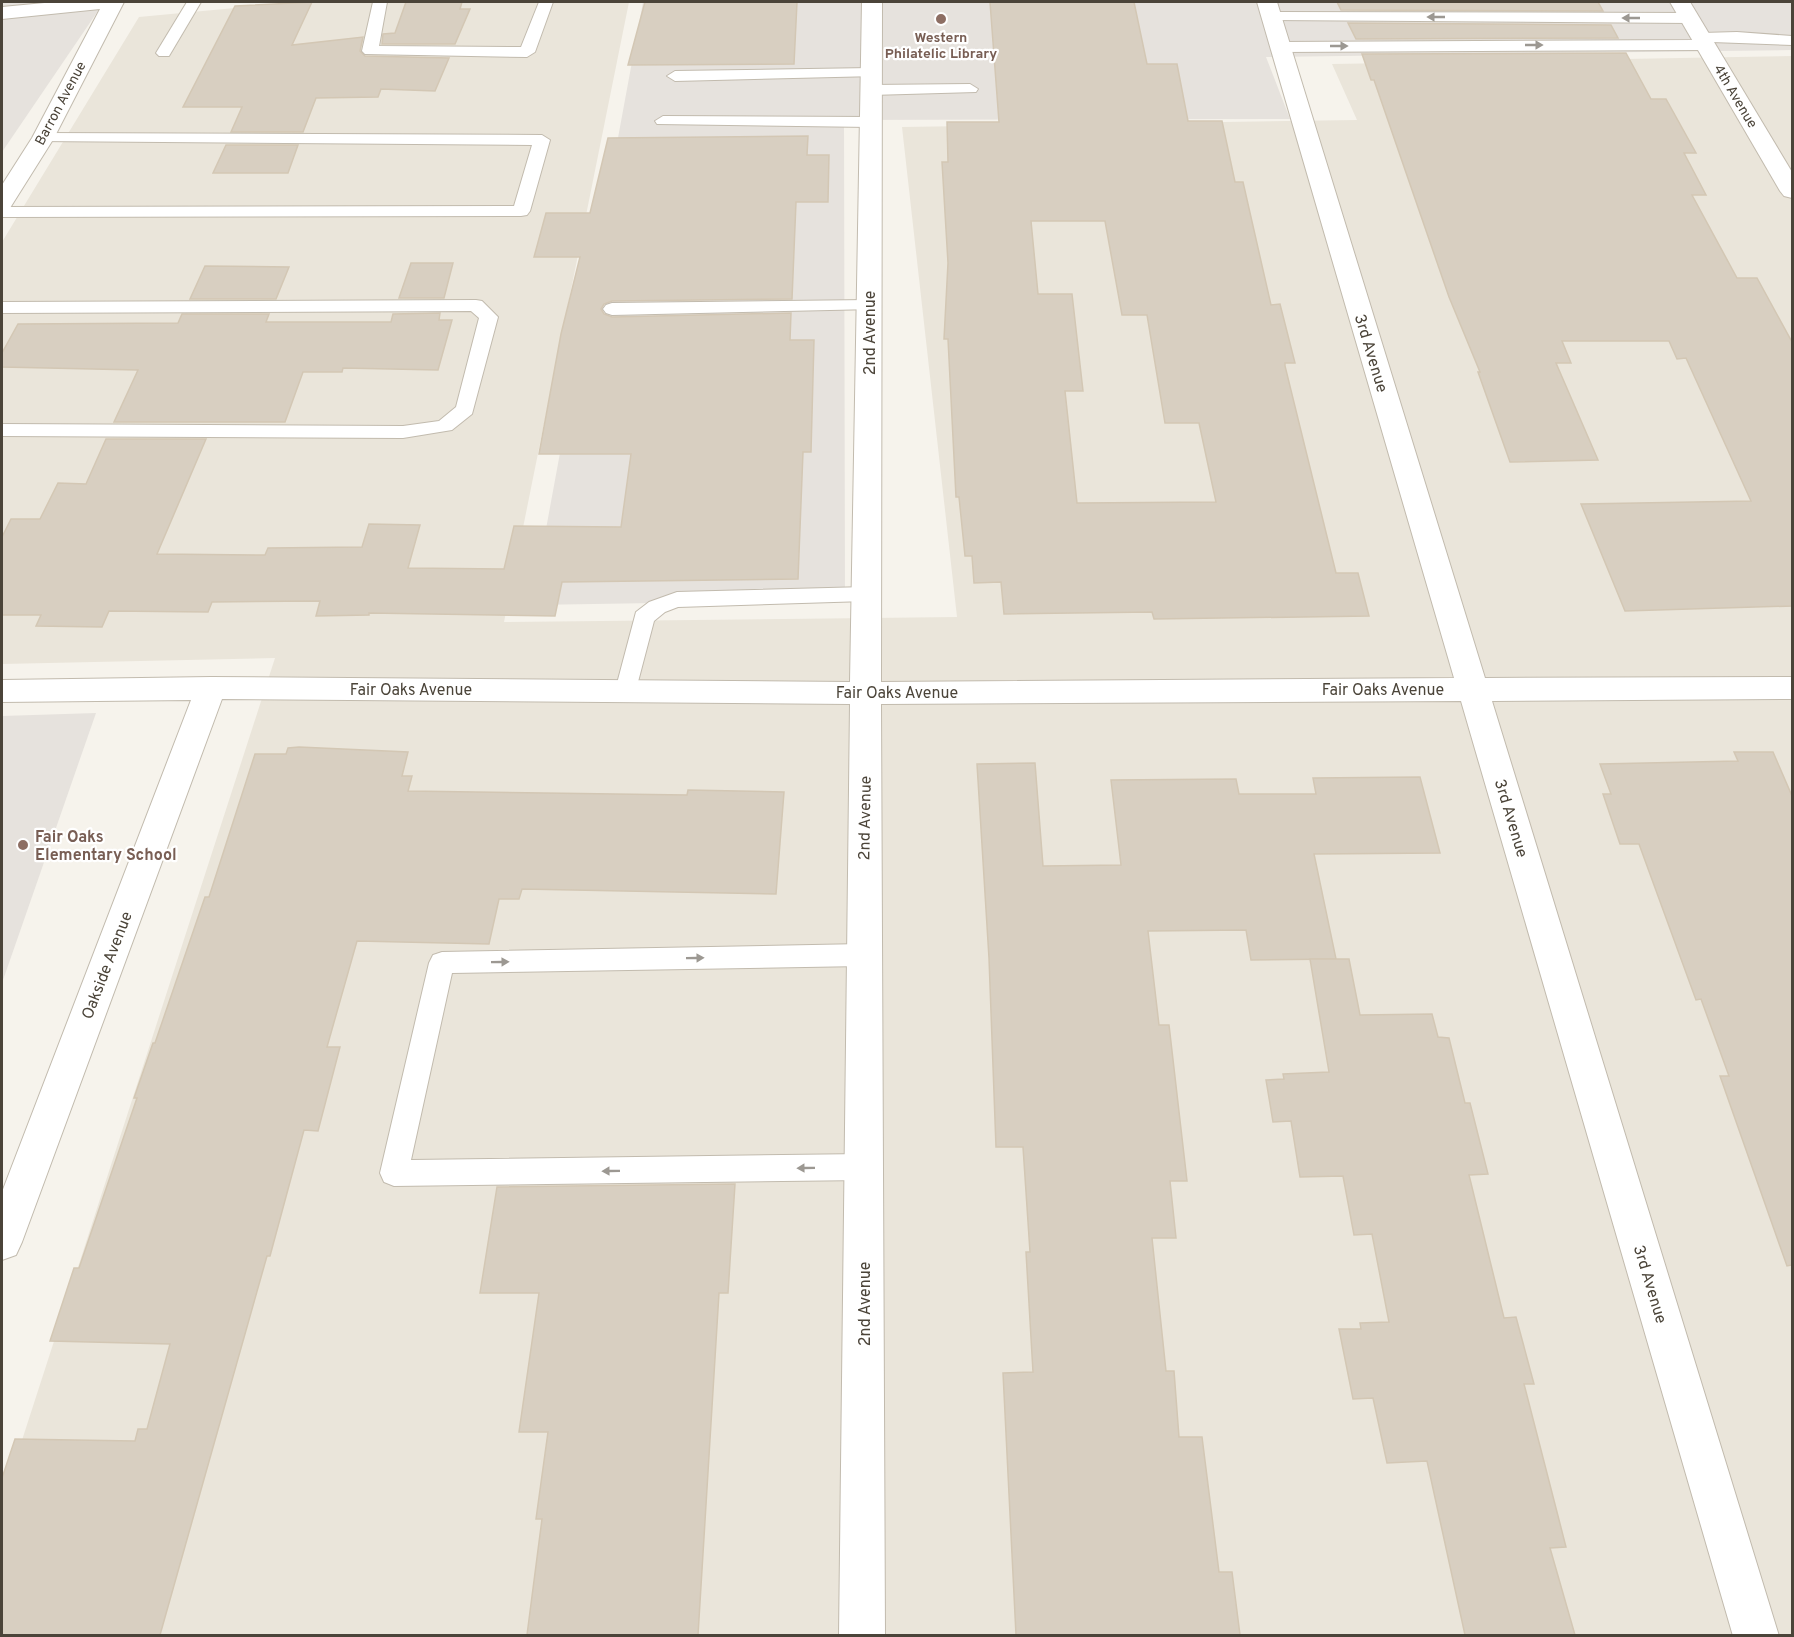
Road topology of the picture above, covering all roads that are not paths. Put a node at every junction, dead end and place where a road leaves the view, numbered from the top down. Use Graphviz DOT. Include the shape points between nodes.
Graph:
graph roads {
  1 [pos="112,2"];
  2 [pos="194,2"];
  3 [pos="380,2"];
  4 [pos="546,2"];
  5 [pos="872,2"];
  6 [pos="1685,10"];
  7 [pos="2,13"];
  8 [pos="1273,22"];
  9 [pos="1792,41"];
  10 [pos="1704,42"];
  11 [pos="164,53"];
  12 [pos="675,76"];
  13 [pos="970,89"];
  14 [pos="871,95"];
  15 [pos="663,121"];
  16 [pos="43,138"];
  17 [pos="1792,191"];
  18 [pos="2,203"];
  19 [pos="2,212"];
  20 [pos="869,305"];
  21 [pos="2,308"];
  22 [pos="612,309"];
  23 [pos="2,430"];
  24 [pos="866,594"];
  25 [pos="211,688"];
  26 [pos="1472,688"];
  27 [pos="1792,688"];
  28 [pos="626,691"];
  29 [pos="2,693"];
  30 [pos="865,693"];
  31 [pos="863,955"];
  32 [pos="865,1167"];
  33 [pos="2,1242"];
  34 [pos="862,1635"];
  35 [pos="1756,1635"];
  1 -- 7 [label="street"];
  1 -- 16 [label="street, Barron Avenue"];
  2 -- 11 [label="lane"];
  3 -- 4 [label="lane" via="370,51 527,52"];
  5 -- 14 [label="street, 2nd Avenue"];
  6 -- 8 [label="lane, one-way"];
  6 -- 10 [label="street, 4th Avenue"];
  8 -- 10 [label="lane, one-way"];
  8 -- 26 [label="street, 3rd Avenue"];
  9 -- 10 [label="lane" via="1737,37"];
  10 -- 17 [label="street, 4th Avenue"];
  12 -- 14 [label="lane"];
  13 -- 14 [label="lane"];
  14 -- 15 [label="lane"];
  14 -- 20 [label="street, 2nd Avenue"];
  16 -- 18 [label="street, Barron Avenue"];
  16 -- 19 [label="lane" via="542,140 521,211"];
  20 -- 22 [label="lane"];
  20 -- 24 [label="street, 2nd Avenue"];
  21 -- 23 [label="lane" via="476,305 489,317 465,410 445,426 403,432"];
  24 -- 28 [label="lane" via="677,600 657,607 644,617"];
  24 -- 30 [label="street, 2nd Avenue"];
  25 -- 28 [label="street, Fair Oaks Avenue"];
  25 -- 29 [label="street, Fair Oaks Avenue"];
  25 -- 33 [label="street, Oakside Avenue"];
  26 -- 27 [label="street, Fair Oaks Avenue"];
  26 -- 30 [label="street, Fair Oaks Avenue"];
  26 -- 35 [label="street, 3rd Avenue"];
  28 -- 30 [label="street, Fair Oaks Avenue"];
  30 -- 31 [label="street, 2nd Avenue"];
  31 -- 32 [label="street, 2nd Avenue"];
  32 -- 31 [label="lane, one-way" via="394,1173 442,963"];
  32 -- 34 [label="street, 2nd Avenue"];
}
